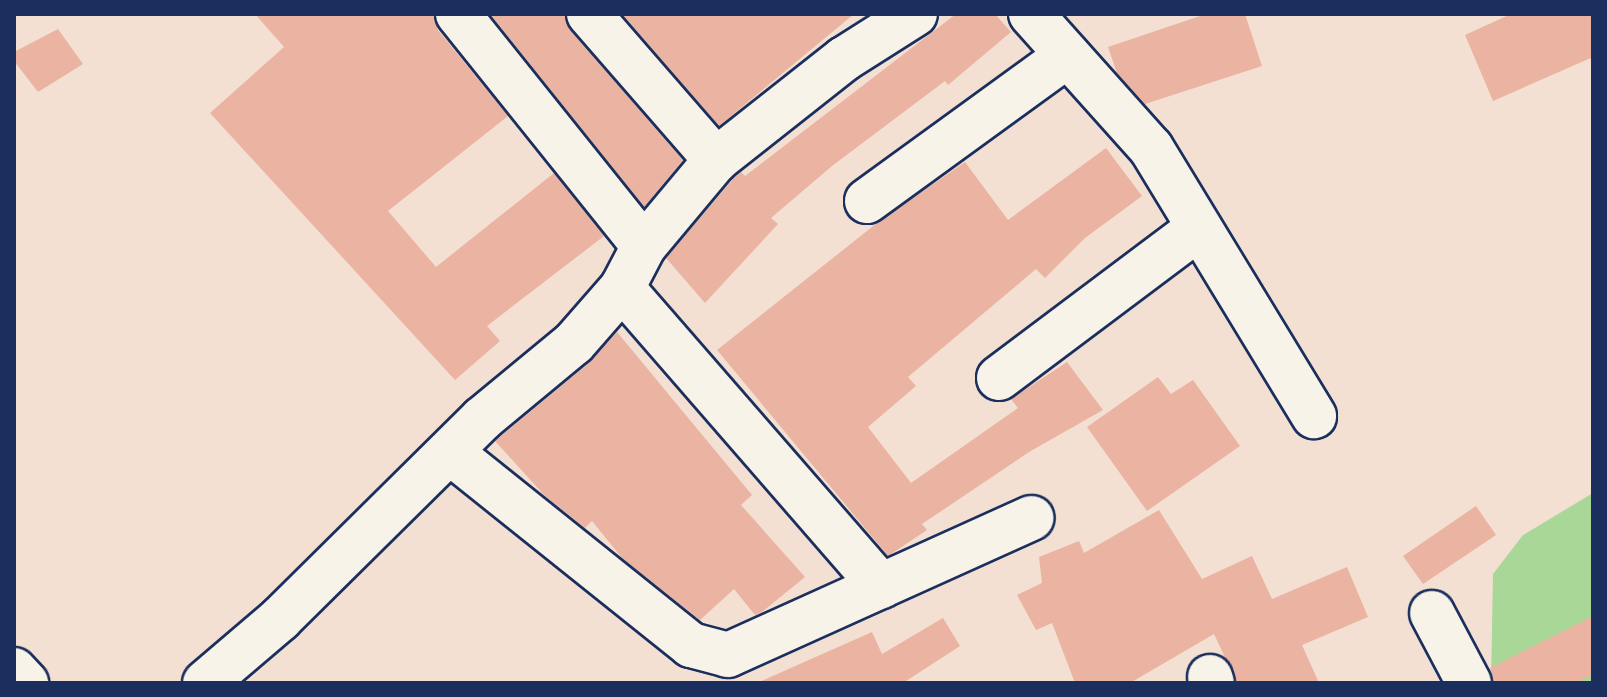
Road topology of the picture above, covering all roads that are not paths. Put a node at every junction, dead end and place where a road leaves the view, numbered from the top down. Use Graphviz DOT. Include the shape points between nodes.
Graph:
graph roads {
  1 [pos="458,14"];
  2 [pos="589,14"];
  3 [pos="915,14"];
  4 [pos="1031,14"];
  5 [pos="1068,55"];
  6 [pos="716,160"];
  7 [pos="867,201"];
  8 [pos="1199,228"];
  9 [pos="644,246"];
  10 [pos="622,288"];
  11 [pos="999,378"];
  12 [pos="1314,416"];
  13 [pos="450,452"];
  14 [pos="1032,518"];
  15 [pos="881,586"];
  16 [pos="1432,613"];
  17 [pos="14,670"];
  18 [pos="26,683"];
  19 [pos="205,683"];
  20 [pos="1469,683"];
  1 -- 9 [label="street"];
  2 -- 6 [label="street"];
  3 -- 6 [label="street" via="844,59"];
  4 -- 5 [label="street"];
  5 -- 7 [label="street"];
  5 -- 8 [label="street" via="1151,148"];
  6 -- 9 [label="street"];
  8 -- 11 [label="street"];
  8 -- 12 [label="street"];
  9 -- 10 [label="street"];
  10 -- 13 [label="street" via="574,343"];
  10 -- 15 [label="street"];
  13 -- 15 [label="street" via="691,645 728,655"];
  13 -- 19 [label="street" via="280,619"];
  14 -- 15 [label="street"];
  16 -- 20 [label="street"];
  17 -- 18 [label="street"];
}
